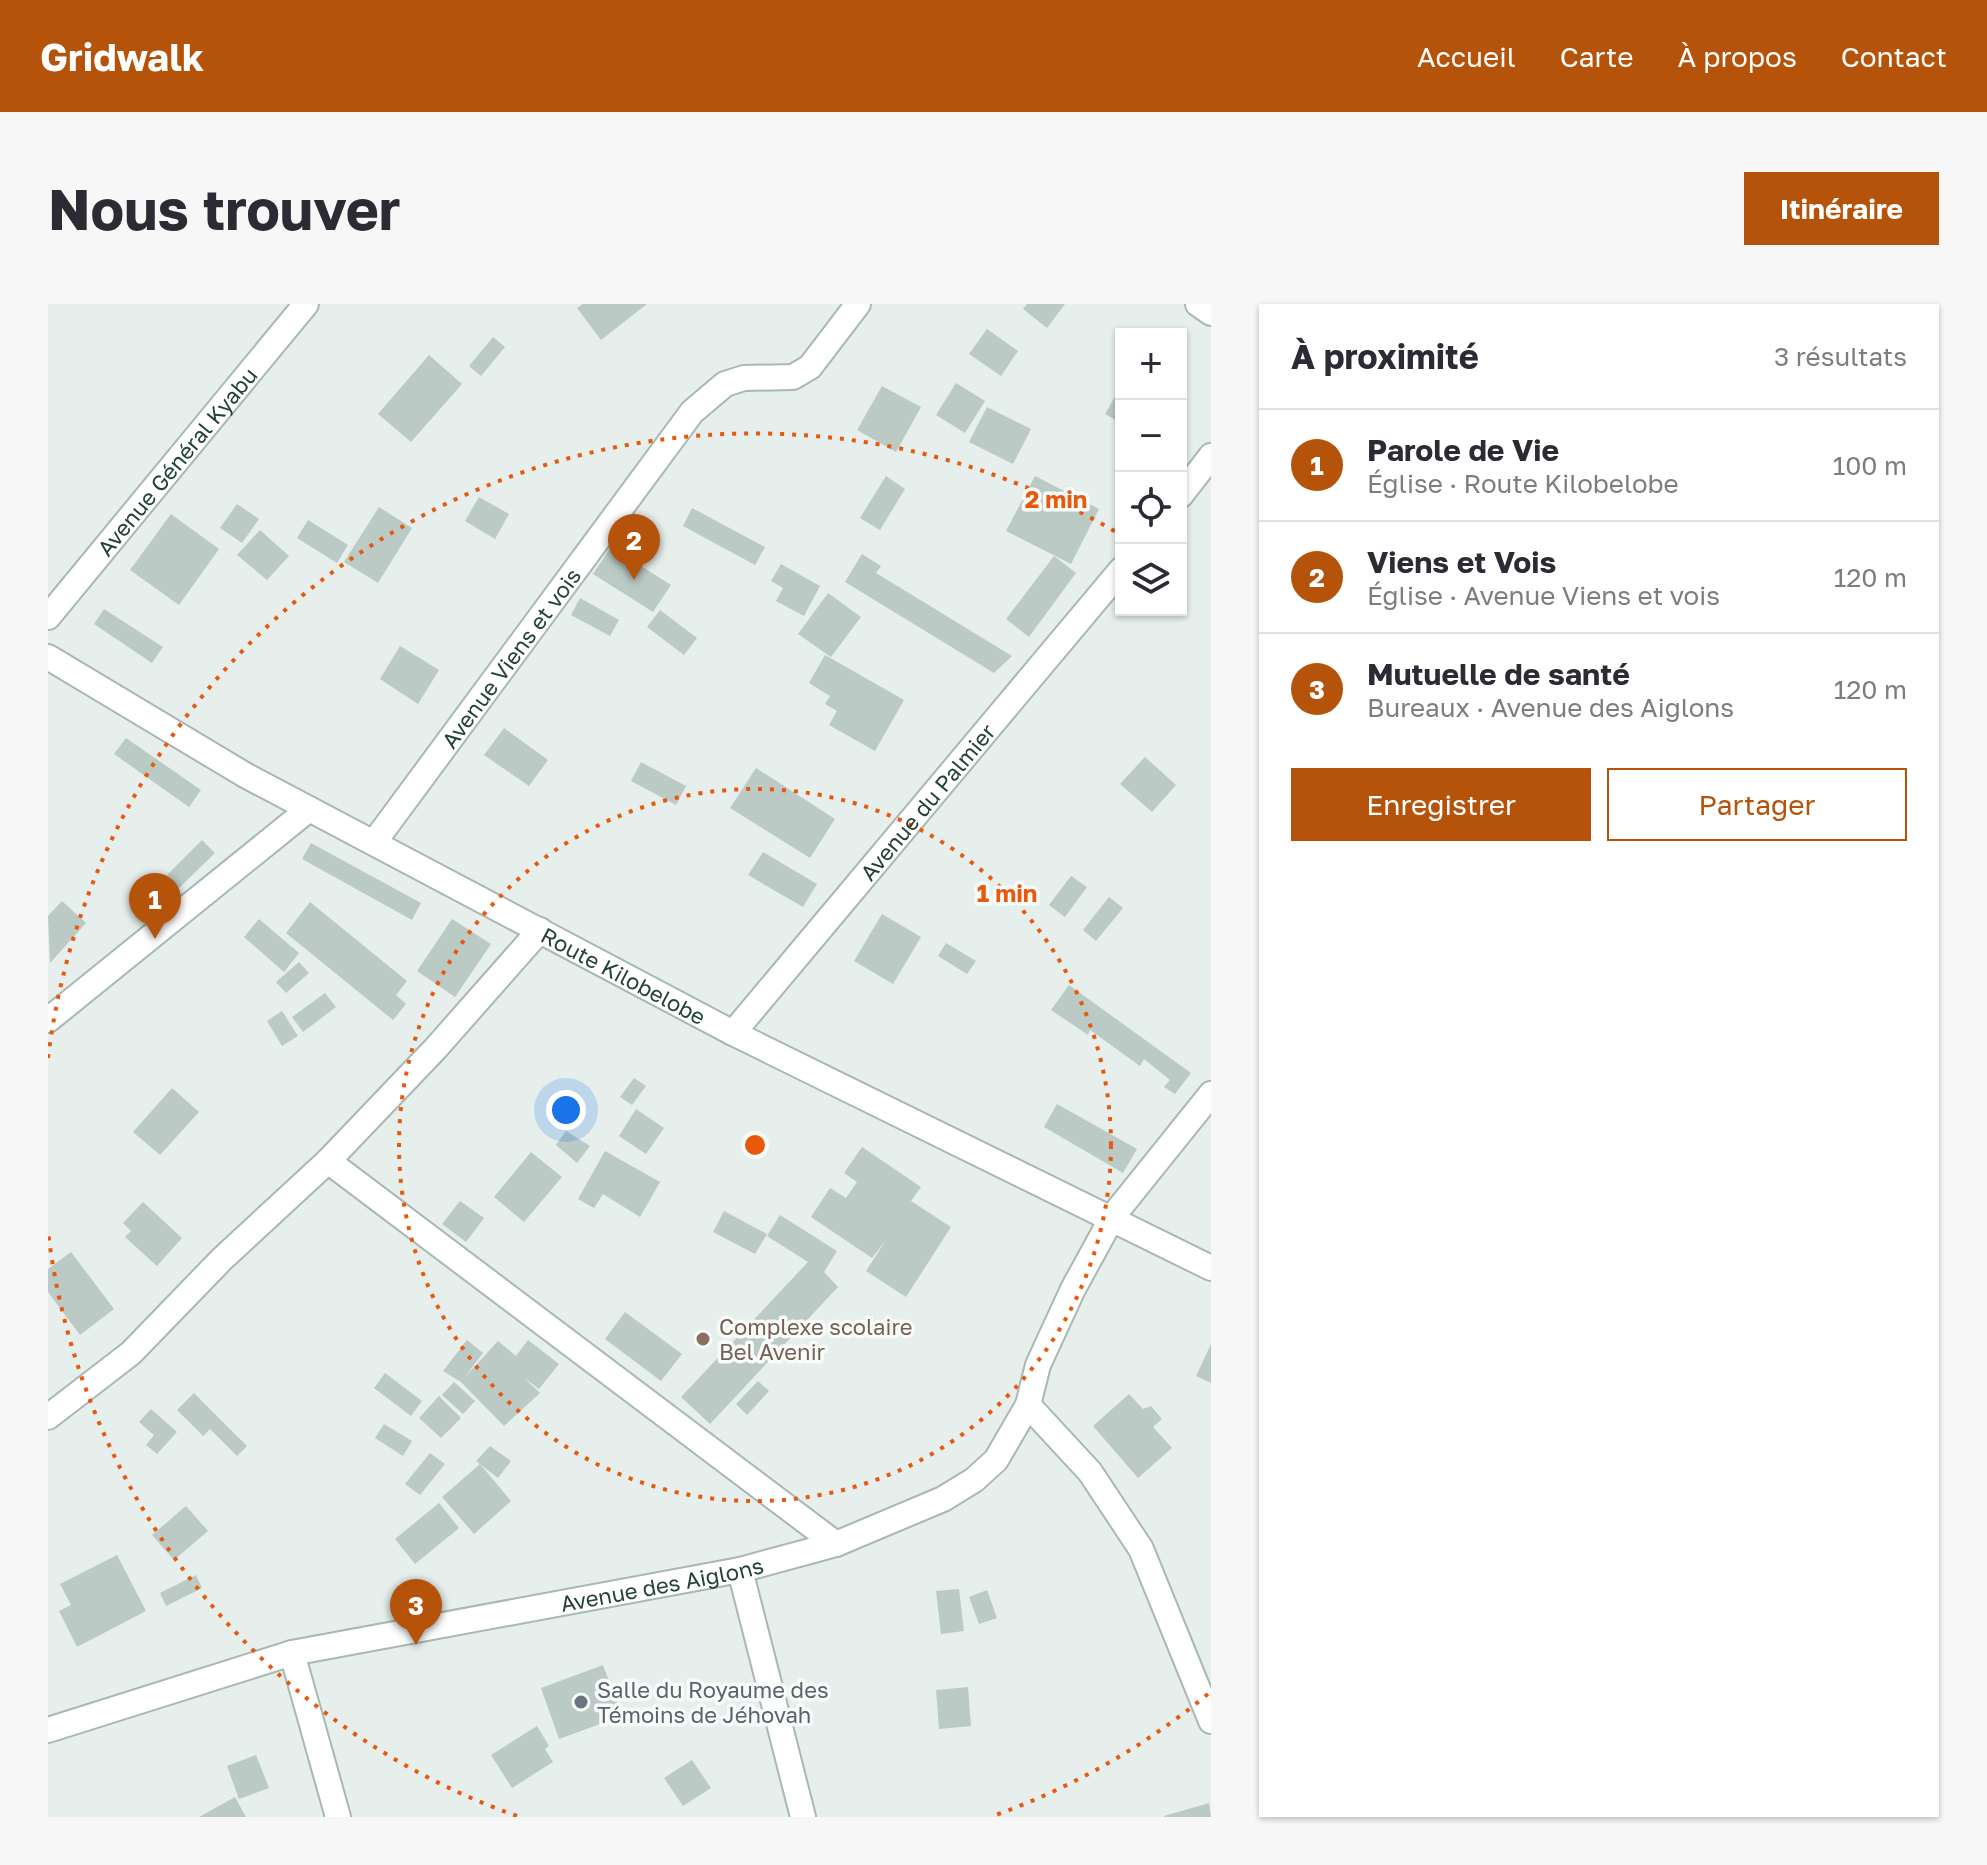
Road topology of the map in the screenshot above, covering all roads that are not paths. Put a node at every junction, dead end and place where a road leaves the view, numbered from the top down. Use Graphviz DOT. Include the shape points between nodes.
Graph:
graph roads {
  1 [pos="306,304"];
  2 [pos="858,304"];
  3 [pos="1198,304"];
  4 [pos="1211,313"];
  5 [pos="1211,456"];
  6 [pos="1187,487"];
  7 [pos="1115,577"];
  8 [pos="48,617"];
  9 [pos="48,657"];
  10 [pos="309,809"];
  11 [pos="375,841"];
  12 [pos="540,930"];
  13 [pos="48,1020"];
  14 [pos="733,1033"];
  15 [pos="1211,1094"];
  16 [pos="328,1161"];
  17 [pos="1113,1216"];
  18 [pos="1211,1268"];
  19 [pos="1028,1405"];
  20 [pos="48,1417"];
  21 [pos="836,1544"];
  22 [pos="740,1570"];
  23 [pos="292,1653"];
  24 [pos="1211,1721"];
  25 [pos="48,1730"];
  26 [pos="338,1817"];
  27 [pos="803,1817"];
  1 -- 8 [label="street, Avenue Général Kyabu"];
  2 -- 11 [label="street, Avenue Viens et vois" via="810,367 793,377 744,378 725,384 692,412"];
  3 -- 4 [label="street"];
  5 -- 6 [label="street"];
  7 -- 14 [label="street, Avenue du Palmier"];
  9 -- 10 [label="street, Route Kilobelobe" via="174,736"];
  10 -- 11 [label="street, Route Kilobelobe"];
  10 -- 13 [label="street"];
  11 -- 12 [label="street, Route Kilobelobe"];
  12 -- 14 [label="street, Route Kilobelobe"];
  12 -- 16 [label="street"];
  14 -- 17 [label="street, Route Kilobelobe"];
  15 -- 17 [label="street, Avenue des Aiglons"];
  16 -- 20 [label="street" via="131,1353"];
  16 -- 21 [label="street"];
  17 -- 18 [label="street, Route Kilobelobe"];
  17 -- 19 [label="street, Avenue des Aiglons" via="1043,1354"];
  19 -- 21 [label="street, Avenue des Aiglons" via="996,1460 974,1480 943,1499"];
  19 -- 24 [label="street" via="1090,1472 1141,1549"];
  21 -- 22 [label="street, Avenue des Aiglons"];
  22 -- 23 [label="street, Avenue des Aiglons"];
  22 -- 27 [label="street"];
  23 -- 25 [label="street, Avenue des Aiglons"];
  23 -- 26 [label="street"];
}
